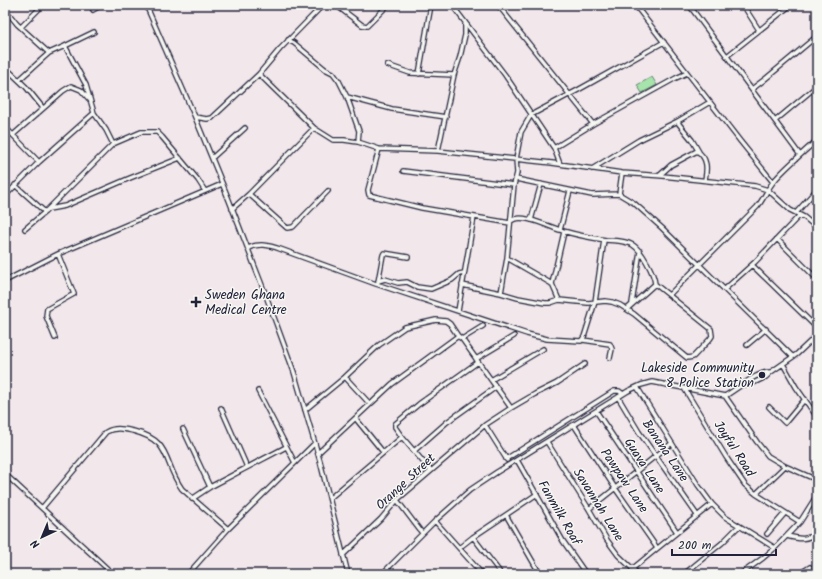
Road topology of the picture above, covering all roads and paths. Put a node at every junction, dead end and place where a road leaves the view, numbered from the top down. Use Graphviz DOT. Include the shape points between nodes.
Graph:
graph roads {
  1 [pos="43,5"];
  2 [pos="102,5"];
  3 [pos="146,5"];
  4 [pos="323,5"];
  5 [pos="336,5"];
  6 [pos="388,5"];
  7 [pos="430,5"];
  8 [pos="452,5"];
  9 [pos="498,5"];
  10 [pos="635,5"];
  11 [pos="689,5"];
  12 [pos="743,5"];
  13 [pos="791,5"];
  14 [pos="5,9"];
  15 [pos="93,10"];
  16 [pos="465,24"];
  17 [pos="21,27"];
  18 [pos="759,30"];
  19 [pos="94,32"];
  20 [pos="816,38"];
  21 [pos="288,40"];
  22 [pos="664,42"];
  23 [pos="65,46"];
  24 [pos="49,53"];
  25 [pos="727,56"];
  26 [pos="387,65"];
  27 [pos="5,67"];
  28 [pos="687,73"];
  29 [pos="258,74"];
  30 [pos="419,74"];
  31 [pos="454,75"];
  32 [pos="19,80"];
  33 [pos="817,86"];
  34 [pos="752,89"];
  35 [pos="569,94"];
  36 [pos="347,97"];
  37 [pos="90,100"];
  38 [pos="710,102"];
  39 [pos="43,108"];
  40 [pos="94,113"];
  41 [pos="531,115"];
  42 [pos="195,117"];
  43 [pos="446,117"];
  44 [pos="678,121"];
  45 [pos="775,121"];
  46 [pos="593,124"];
  47 [pos="5,127"];
  48 [pos="245,128"];
  49 [pos="314,128"];
  50 [pos="13,135"];
  51 [pos="817,140"];
  52 [pos="358,142"];
  53 [pos="113,144"];
  54 [pos="554,148"];
  55 [pos="379,150"];
  56 [pos="438,151"];
  57 [pos="699,152"];
  58 [pos="800,155"];
  59 [pos="180,158"];
  60 [pos="212,158"];
  61 [pos="516,159"];
  62 [pos="39,162"];
  63 [pos="560,164"];
  64 [pos="592,169"];
  65 [pos="403,171"];
  66 [pos="622,173"];
  67 [pos="660,175"];
  68 [pos="516,179"];
  69 [pos="705,180"];
  70 [pos="773,182"];
  71 [pos="222,184"];
  72 [pos="541,184"];
  73 [pos="15,185"];
  74 [pos="514,185"];
  75 [pos="817,189"];
  76 [pos="768,190"];
  77 [pos="205,191"];
  78 [pos="328,191"];
  79 [pos="570,191"];
  80 [pos="249,194"];
  81 [pos="619,194"];
  82 [pos="5,196"];
  83 [pos="232,209"];
  84 [pos="47,211"];
  85 [pos="798,214"];
  86 [pos="474,217"];
  87 [pos="531,220"];
  88 [pos="511,222"];
  89 [pos="24,228"];
  90 [pos="817,228"];
  91 [pos="562,231"];
  92 [pos="604,240"];
  93 [pos="778,240"];
  94 [pos="248,248"];
  95 [pos="640,251"];
  96 [pos="58,254"];
  97 [pos="408,257"];
  98 [pos="507,258"];
  99 [pos="700,265"];
  100 [pos="752,265"];
  101 [pos="464,273"];
  102 [pos="817,280"];
  103 [pos="5,281"];
  104 [pos="377,283"];
  105 [pos="552,284"];
  106 [pos="655,284"];
  107 [pos="462,285"];
  108 [pos="725,289"];
  109 [pos="501,292"];
  110 [pos="669,295"];
  111 [pos="558,300"];
  112 [pos="595,302"];
  113 [pos="632,303"];
  114 [pos="627,309"];
  115 [pos="458,311"];
  116 [pos="483,326"];
  117 [pos="817,328"];
  118 [pos="766,329"];
  119 [pos="817,335"];
  120 [pos="458,336"];
  121 [pos="514,336"];
  122 [pos="55,338"];
  123 [pos="462,339"];
  124 [pos="583,340"];
  125 [pos="747,345"];
  126 [pos="543,349"];
  127 [pos="793,357"];
  128 [pos="610,358"];
  129 [pos="477,361"];
  130 [pos="585,364"];
  131 [pos="783,364"];
  132 [pos="345,377"];
  133 [pos="491,380"];
  134 [pos="496,387"];
  135 [pos="637,387"];
  136 [pos="684,388"];
  137 [pos="258,391"];
  138 [pos="623,394"];
  139 [pos="725,396"];
  140 [pos="618,397"];
  141 [pos="805,399"];
  142 [pos="370,404"];
  143 [pos="769,406"];
  144 [pos="221,408"];
  145 [pos="510,408"];
  146 [pos="305,410"];
  147 [pos="596,411"];
  148 [pos="817,417"];
  149 [pos="356,419"];
  150 [pos="485,425"];
  151 [pos="574,425"];
  152 [pos="182,429"];
  153 [pos="402,437"];
  154 [pos="547,442"];
  155 [pos="315,443"];
  156 [pos="672,443"];
  157 [pos="286,447"];
  158 [pos="414,451"];
  159 [pos="383,452"];
  160 [pos="318,453"];
  161 [pos="656,456"];
  162 [pos="506,459"];
  163 [pos="518,460"];
  164 [pos="294,463"];
  165 [pos="510,464"];
  166 [pos="785,466"];
  167 [pos="247,467"];
  168 [pos="431,471"];
  169 [pos="636,471"];
  170 [pos="5,474"];
  171 [pos="817,480"];
  172 [pos="210,487"];
  173 [pos="615,488"];
  174 [pos="537,494"];
  175 [pos="756,494"];
  176 [pos="817,495"];
  177 [pos="330,498"];
  178 [pos="192,499"];
  179 [pos="397,500"];
  180 [pos="712,504"];
  181 [pos="42,508"];
  182 [pos="589,508"];
  183 [pos="785,513"];
  184 [pos="506,515"];
  185 [pos="697,515"];
  186 [pos="434,521"];
  187 [pos="800,522"];
  188 [pos="739,526"];
  189 [pos="228,529"];
  190 [pos="677,532"];
  191 [pos="817,532"];
  192 [pos="422,533"];
  193 [pos="767,534"];
  194 [pos="787,536"];
  195 [pos="473,537"];
  196 [pos="459,548"];
  197 [pos="657,548"];
  198 [pos="775,548"];
  199 [pos="343,555"];
  200 [pos="810,567"];
  201 [pos="632,569"];
  202 [pos="499,571"];
  203 [pos="113,574"];
  204 [pos="188,574"];
  205 [pos="348,574"];
  206 [pos="382,574"];
  207 [pos="482,574"];
  208 [pos="540,574"];
  209 [pos="586,574"];
  210 [pos="638,574"];
  211 [pos="684,574"];
  212 [pos="741,574"];
  213 [pos="799,574"];
  1 -- 17 [label="street"];
  2 -- 15 [label="street"];
  3 -- 42 [label="street"];
  4 -- 21 [label="street"];
  5 -- 6 [label="street" via="362,25 368,26"];
  7 -- 30 [label="street"];
  8 -- 16 [label="street"];
  9 -- 35 [label="street"];
  10 -- 22 [label="street"];
  11 -- 25 [label="street"];
  12 -- 18 [label="street"];
  13 -- 18 [label="street"];
  14 -- 17 [label="street"];
  16 -- 31 [label="street" via="465,35"];
  16 -- 41 [label="street" via="505,75"];
  17 -- 24 [label="street"];
  18 -- 25 [label="street"];
  19 -- 23 [label="street"];
  20 -- 34 [label="street"];
  21 -- 29 [label="street"];
  21 -- 36 [label="street" via="333,73"];
  22 -- 28 [label="street"];
  22 -- 35 [label="street"];
  23 -- 24 [label="street"];
  23 -- 37 [label="street" via="86,85"];
  24 -- 32 [label="street"];
  25 -- 34 [label="street"];
  26 -- 30 [label="street"];
  27 -- 32 [label="street"];
  28 -- 38 [label="street"];
  28 -- 46 [label="street"];
  29 -- 42 [label="street" via="212,118"];
  29 -- 49 [label="street"];
  30 -- 31 [label="street"];
  31 -- 43 [label="street"];
  32 -- 39 [label="street"];
  33 -- 45 [label="street"];
  34 -- 45 [label="street"];
  35 -- 41 [label="street"];
  35 -- 46 [label="street"];
  36 -- 43 [label="street" via="392,109"];
  36 -- 52 [label="street" via="359,131"];
  37 -- 39 [label="street" via="81,90 71,86"];
  37 -- 40 [label="street"];
  38 -- 44 [label="street"];
  38 -- 70 [label="street"];
  39 -- 50 [label="street"];
  40 -- 53 [label="street"];
  40 -- 62 [label="street"];
  41 -- 54 [label="street"];
  41 -- 61 [label="street" via="521,132"];
  42 -- 60 [label="street"];
  43 -- 56 [label="street"];
  44 -- 57 [label="street"];
  44 -- 64 [label="street" via="638,140"];
  45 -- 58 [label="street"];
  46 -- 54 [label="street"];
  47 -- 50 [label="street"];
  48 -- 60 [label="street"];
  49 -- 52 [label="street" via="333,140"];
  49 -- 80 [label="street"];
  50 -- 62 [label="street"];
  51 -- 58 [label="street"];
  52 -- 55 [label="street"];
  53 -- 59 [label="street" via="141,132 157,132"];
  53 -- 84 [label="street"];
  54 -- 63 [label="street"];
  55 -- 56 [label="street"];
  55 -- 86 [label="street" via="368,190 369,195"];
  56 -- 61 [label="street"];
  57 -- 67 [label="street" via="695,151 671,165"];
  57 -- 69 [label="street" via="706,161"];
  58 -- 70 [label="street"];
  59 -- 77 [label="street"];
  59 -- 84 [label="street" via="65,206"];
  60 -- 71 [label="street"];
  61 -- 63 [label="street"];
  61 -- 68 [label="street"];
  62 -- 73 [label="street"];
  63 -- 64 [label="street"];
  64 -- 66 [label="street"];
  65 -- 74 [label="street"];
  66 -- 67 [label="street"];
  66 -- 81 [label="street"];
  67 -- 69 [label="street"];
  68 -- 72 [label="street"];
  68 -- 74 [label="street"];
  69 -- 76 [label="street" via="756,186"];
  70 -- 76 [label="street"];
  71 -- 77 [label="street"];
  71 -- 83 [label="street"];
  72 -- 79 [label="street"];
  72 -- 87 [label="street"];
  73 -- 82 [label="street"];
  73 -- 84 [label="street"];
  74 -- 88 [label="street"];
  75 -- 85 [label="street"];
  76 -- 85 [label="street"];
  76 -- 99 [label="street" via="757,207"];
  77 -- 96 [label="street"];
  78 -- 80 [label="street" via="290,228"];
  79 -- 81 [label="street" via="592,195"];
  79 -- 91 [label="street"];
  80 -- 83 [label="street"];
  81 -- 99 [label="street" via="634,202"];
  83 -- 94 [label="street"];
  84 -- 89 [label="street"];
  85 -- 90 [label="street"];
  85 -- 93 [label="street"];
  86 -- 88 [label="street"];
  86 -- 101 [label="street"];
  87 -- 88 [label="street" via="517,218"];
  87 -- 91 [label="street"];
  88 -- 98 [label="street"];
  91 -- 92 [label="street"];
  91 -- 105 [label="street"];
  92 -- 95 [label="street" via="629,243"];
  92 -- 112 [label="street"];
  93 -- 100 [label="street"];
  93 -- 102 [label="street"];
  94 -- 104 [label="street" via="259,245 280,248"];
  94 -- 146 [label="street" via="294,372"];
  95 -- 106 [label="street" via="655,279"];
  95 -- 113 [label="street"];
  96 -- 103 [label="street"];
  96 -- 122 [label="street" via="74,294 47,309 46,316"];
  97 -- 104 [label="street" via="384,253"];
  98 -- 105 [label="street"];
  98 -- 109 [label="street"];
  99 -- 108 [label="street"];
  99 -- 110 [label="street"];
  100 -- 108 [label="street"];
  100 -- 117 [label="street"];
  101 -- 104 [label="street" via="431,289 385,279"];
  101 -- 107 [label="street"];
  104 -- 115 [label="street"];
  105 -- 111 [label="street"];
  106 -- 110 [label="street"];
  106 -- 113 [label="street"];
  107 -- 109 [label="street"];
  107 -- 115 [label="street"];
  108 -- 118 [label="street"];
  109 -- 111 [label="street" via="545,303"];
  110 -- 114 [label="street" via="712,333 710,339 693,357 687,358"];
  111 -- 112 [label="street"];
  112 -- 114 [label="street" via="612,302"];
  112 -- 124 [label="street"];
  113 -- 114 [label="street"];
  115 -- 124 [label="street" via="548,339"];
  116 -- 123 [label="street"];
  118 -- 125 [label="street"];
  118 -- 127 [label="street"];
  119 -- 127 [label="street"];
  120 -- 123 [label="street"];
  120 -- 132 [label="street" via="446,321 436,320 405,327 379,345"];
  120 -- 142 [label="street" via="392,384"];
  121 -- 129 [label="street"];
  123 -- 129 [label="street"];
  124 -- 128 [label="street" via="610,344"];
  126 -- 133 [label="street"];
  127 -- 131 [label="street"];
  129 -- 133 [label="street"];
  129 -- 153 [label="street" via="395,424"];
  130 -- 145 [label="street, Orange Street" via="557,383"];
  131 -- 139 [label="street" via="757,382 744,384"];
  131 -- 141 [label="street"];
  132 -- 142 [label="street"];
  132 -- 146 [label="street"];
  133 -- 134 [label="street"];
  134 -- 145 [label="street"];
  134 -- 158 [label="street" via="447,422"];
  135 -- 136 [label="street" via="652,382"];
  135 -- 138 [label="street"];
  135 -- 156 [label="street"];
  136 -- 139 [label="street"];
  136 -- 175 [label="street, Joyful Road" via="739,478"];
  137 -- 157 [label="street"];
  138 -- 140 [label="street"];
  138 -- 162 [label="street" via="619,390 614,391"];
  139 -- 166 [label="street" via="762,450"];
  140 -- 147 [label="street"];
  140 -- 161 [label="street, Banana Lane"];
  141 -- 143 [label="street" via="785,423"];
  141 -- 148 [label="street"];
  142 -- 149 [label="street"];
  144 -- 167 [label="street"];
  145 -- 150 [label="street, Orange Street"];
  146 -- 155 [label="street"];
  147 -- 151 [label="street"];
  147 -- 169 [label="street, Guava Lane"];
  149 -- 159 [label="street"];
  149 -- 160 [label="street"];
  150 -- 162 [label="street"];
  150 -- 168 [label="street, Orange Street"];
  151 -- 154 [label="street"];
  151 -- 173 [label="street, Pawpaw Lane"];
  152 -- 172 [label="street"];
  153 -- 158 [label="street"];
  153 -- 159 [label="street"];
  154 -- 163 [label="street"];
  154 -- 182 [label="street, Savannah Lane"];
  155 -- 160 [label="street"];
  155 -- 164 [label="street"];
  156 -- 161 [label="street"];
  156 -- 180 [label="street"];
  157 -- 164 [label="street"];
  157 -- 167 [label="street"];
  158 -- 168 [label="street"];
  159 -- 177 [label="street"];
  160 -- 177 [label="street"];
  161 -- 169 [label="street"];
  161 -- 185 [label="street, Banana Lane"];
  162 -- 165 [label="street"];
  163 -- 165 [label="street"];
  163 -- 174 [label="street, Fanmilk Roaf"];
  164 -- 189 [label="street"];
  165 -- 186 [label="street" via="470,490"];
  166 -- 171 [label="street"];
  166 -- 175 [label="street"];
  167 -- 172 [label="street"];
  168 -- 179 [label="street, Orange Street"];
  169 -- 173 [label="street"];
  169 -- 190 [label="street, Guava Lane"];
  170 -- 181 [label="street"];
  172 -- 178 [label="street"];
  173 -- 182 [label="street"];
  173 -- 197 [label="street, Pawpaw Lane"];
  174 -- 184 [label="street"];
  174 -- 209 [label="street, Fanmilk Roaf" via="563,541"];
  175 -- 183 [label="street, Joyful Road"];
  176 -- 187 [label="street"];
  177 -- 199 [label="street"];
  178 -- 181 [label="street" via="176,482 159,443 136,432 117,428 106,432"];
  178 -- 189 [label="street"];
  179 -- 192 [label="street"];
  179 -- 199 [label="street, Orange Street"];
  180 -- 185 [label="street"];
  180 -- 188 [label="street"];
  181 -- 203 [label="street"];
  182 -- 201 [label="street, Savannah Lane" via="607,540"];
  183 -- 187 [label="street, Joyful Road"];
  183 -- 193 [label="street"];
  184 -- 195 [label="street"];
  184 -- 208 [label="street"];
  185 -- 190 [label="street"];
  186 -- 192 [label="street"];
  186 -- 196 [label="street"];
  187 -- 194 [label="street"];
  188 -- 198 [label="street"];
  188 -- 211 [label="street"];
  189 -- 204 [label="street"];
  190 -- 197 [label="street"];
  191 -- 194 [label="street" via="806,539"];
  192 -- 206 [label="street"];
  194 -- 198 [label="street"];
  195 -- 196 [label="street"];
  195 -- 202 [label="street"];
  196 -- 207 [label="street"];
  197 -- 201 [label="street"];
  198 -- 212 [label="street"];
  199 -- 205 [label="street"];
  200 -- 213 [label="street"];
  201 -- 210 [label="street, Savannah Lane"];
}
